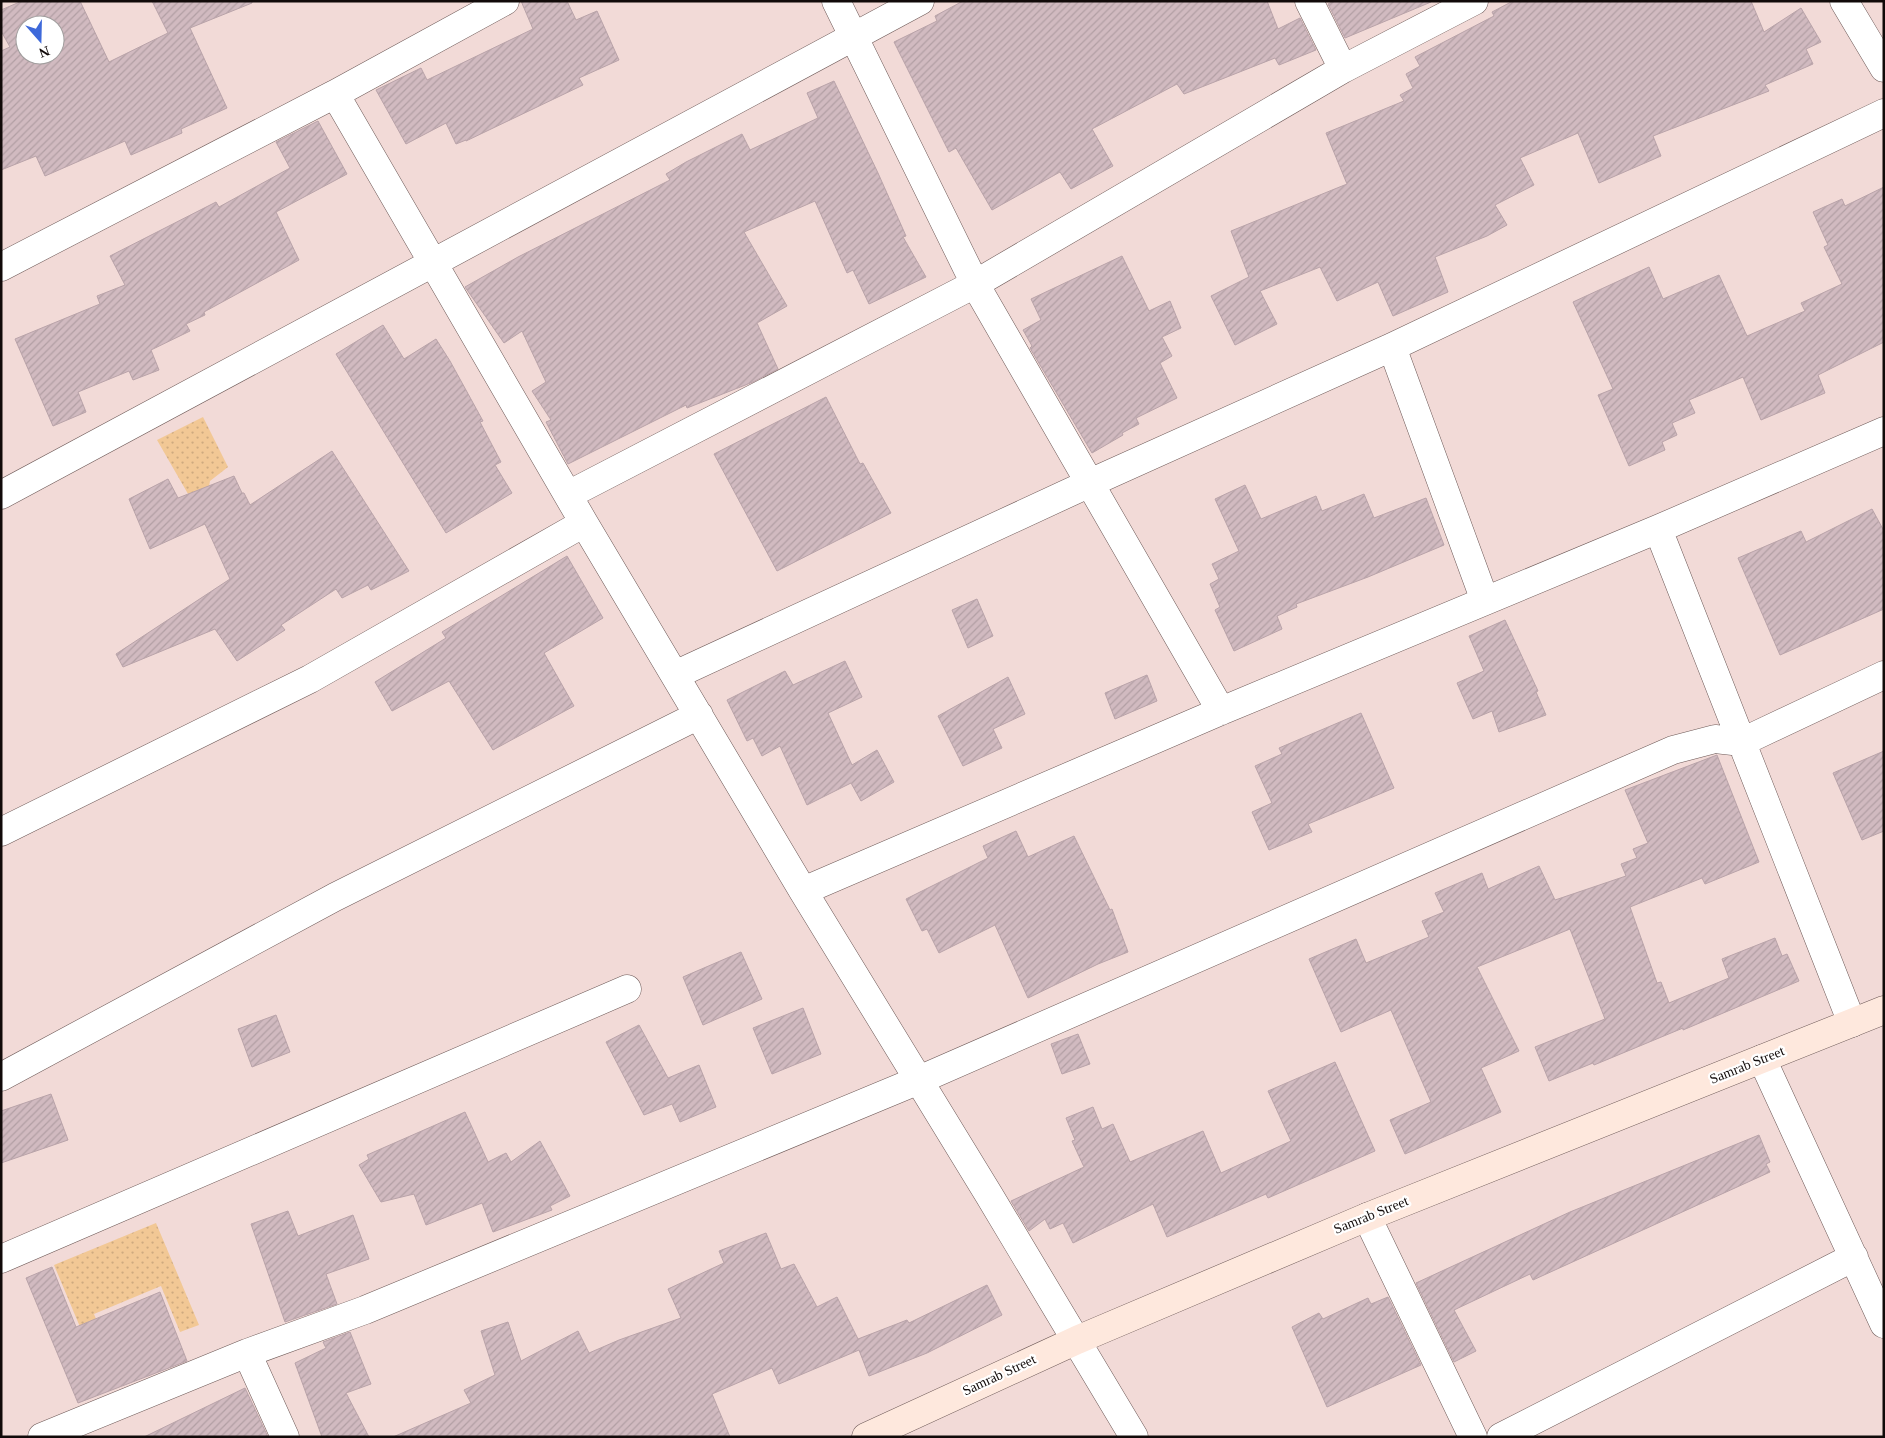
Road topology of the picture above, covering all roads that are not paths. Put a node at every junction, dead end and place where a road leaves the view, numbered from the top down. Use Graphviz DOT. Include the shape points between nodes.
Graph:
graph roads {
  1 [pos="505,1"];
  2 [pos="836,1"];
  3 [pos="920,1"];
  4 [pos="1309,1"];
  5 [pos="1474,1"];
  6 [pos="1844,1"];
  7 [pos="477,8"];
  8 [pos="853,37"];
  9 [pos="1884,68"];
  10 [pos="1344,69"];
  11 [pos="335,94"];
  12 [pos="1884,113"];
  13 [pos="433,263"];
  14 [pos="1,267"];
  15 [pos="975,284"];
  16 [pos="1392,348"];
  17 [pos="1884,431"];
  18 [pos="1090,483"];
  19 [pos="1,495"];
  20 [pos="568,495"];
  21 [pos="584,523"];
  22 [pos="1658,529"];
  23 [pos="1485,601"];
  24 [pos="1884,674"];
  25 [pos="675,675"];
  26 [pos="1221,711"];
  27 [pos="699,715"];
  28 [pos="1742,742"];
  29 [pos="1,832"];
  30 [pos="803,891"];
  31 [pos="627,988"];
  32 [pos="1884,1010"];
  33 [pos="1852,1023"];
  34 [pos="1762,1059"];
  35 [pos="1,1076"];
  36 [pos="919,1080"];
  37 [pos="1367,1217"];
  38 [pos="1854,1257"];
  39 [pos="1,1259"];
  40 [pos="1884,1324"];
  41 [pos="1077,1340"];
  42 [pos="246,1353"];
  43 [pos="42,1437"];
  44 [pos="285,1437"];
  45 [pos="866,1437"];
  46 [pos="1134,1437"];
  47 [pos="1473,1437"];
  48 [pos="1501,1437"];
  1 -- 7 [label="street"];
  2 -- 8 [label="street"];
  3 -- 8 [label="street"];
  4 -- 10 [label="street"];
  5 -- 10 [label="street"];
  6 -- 9 [label="street"];
  7 -- 11 [label="street"];
  8 -- 13 [label="street"];
  8 -- 15 [label="street"];
  10 -- 15 [label="street"];
  11 -- 13 [label="street"];
  11 -- 14 [label="street"];
  12 -- 16 [label="street"];
  13 -- 19 [label="street"];
  13 -- 20 [label="street"];
  15 -- 18 [label="street"];
  15 -- 20 [label="street"];
  16 -- 18 [label="street"];
  16 -- 23 [label="street"];
  17 -- 22 [label="street"];
  18 -- 25 [label="street"];
  18 -- 26 [label="street"];
  20 -- 21 [label="street"];
  21 -- 25 [label="street"];
  21 -- 29 [label="street" via="310,679"];
  22 -- 23 [label="street"];
  22 -- 28 [label="street"];
  23 -- 26 [label="street"];
  24 -- 28 [label="street"];
  25 -- 27 [label="street"];
  26 -- 30 [label="street"];
  27 -- 30 [label="street"];
  27 -- 35 [label="street" via="335,897"];
  28 -- 33 [label="street"];
  28 -- 36 [label="street" via="1715,739 1673,750"];
  30 -- 36 [label="street"];
  31 -- 39 [label="street"];
  32 -- 33 [label="street, Samrab Street"];
  33 -- 34 [label="street, Samrab Street"];
  34 -- 37 [label="street, Samrab Street"];
  34 -- 38 [label="street"];
  36 -- 41 [label="street"];
  36 -- 42 [label="street" via="365,1310"];
  37 -- 41 [label="street, Samrab Street"];
  37 -- 47 [label="street"];
  38 -- 40 [label="street"];
  38 -- 48 [label="street"];
  41 -- 45 [label="street, Samrab Street"];
  41 -- 46 [label="street"];
  42 -- 43 [label="street"];
  42 -- 44 [label="street"];
}
